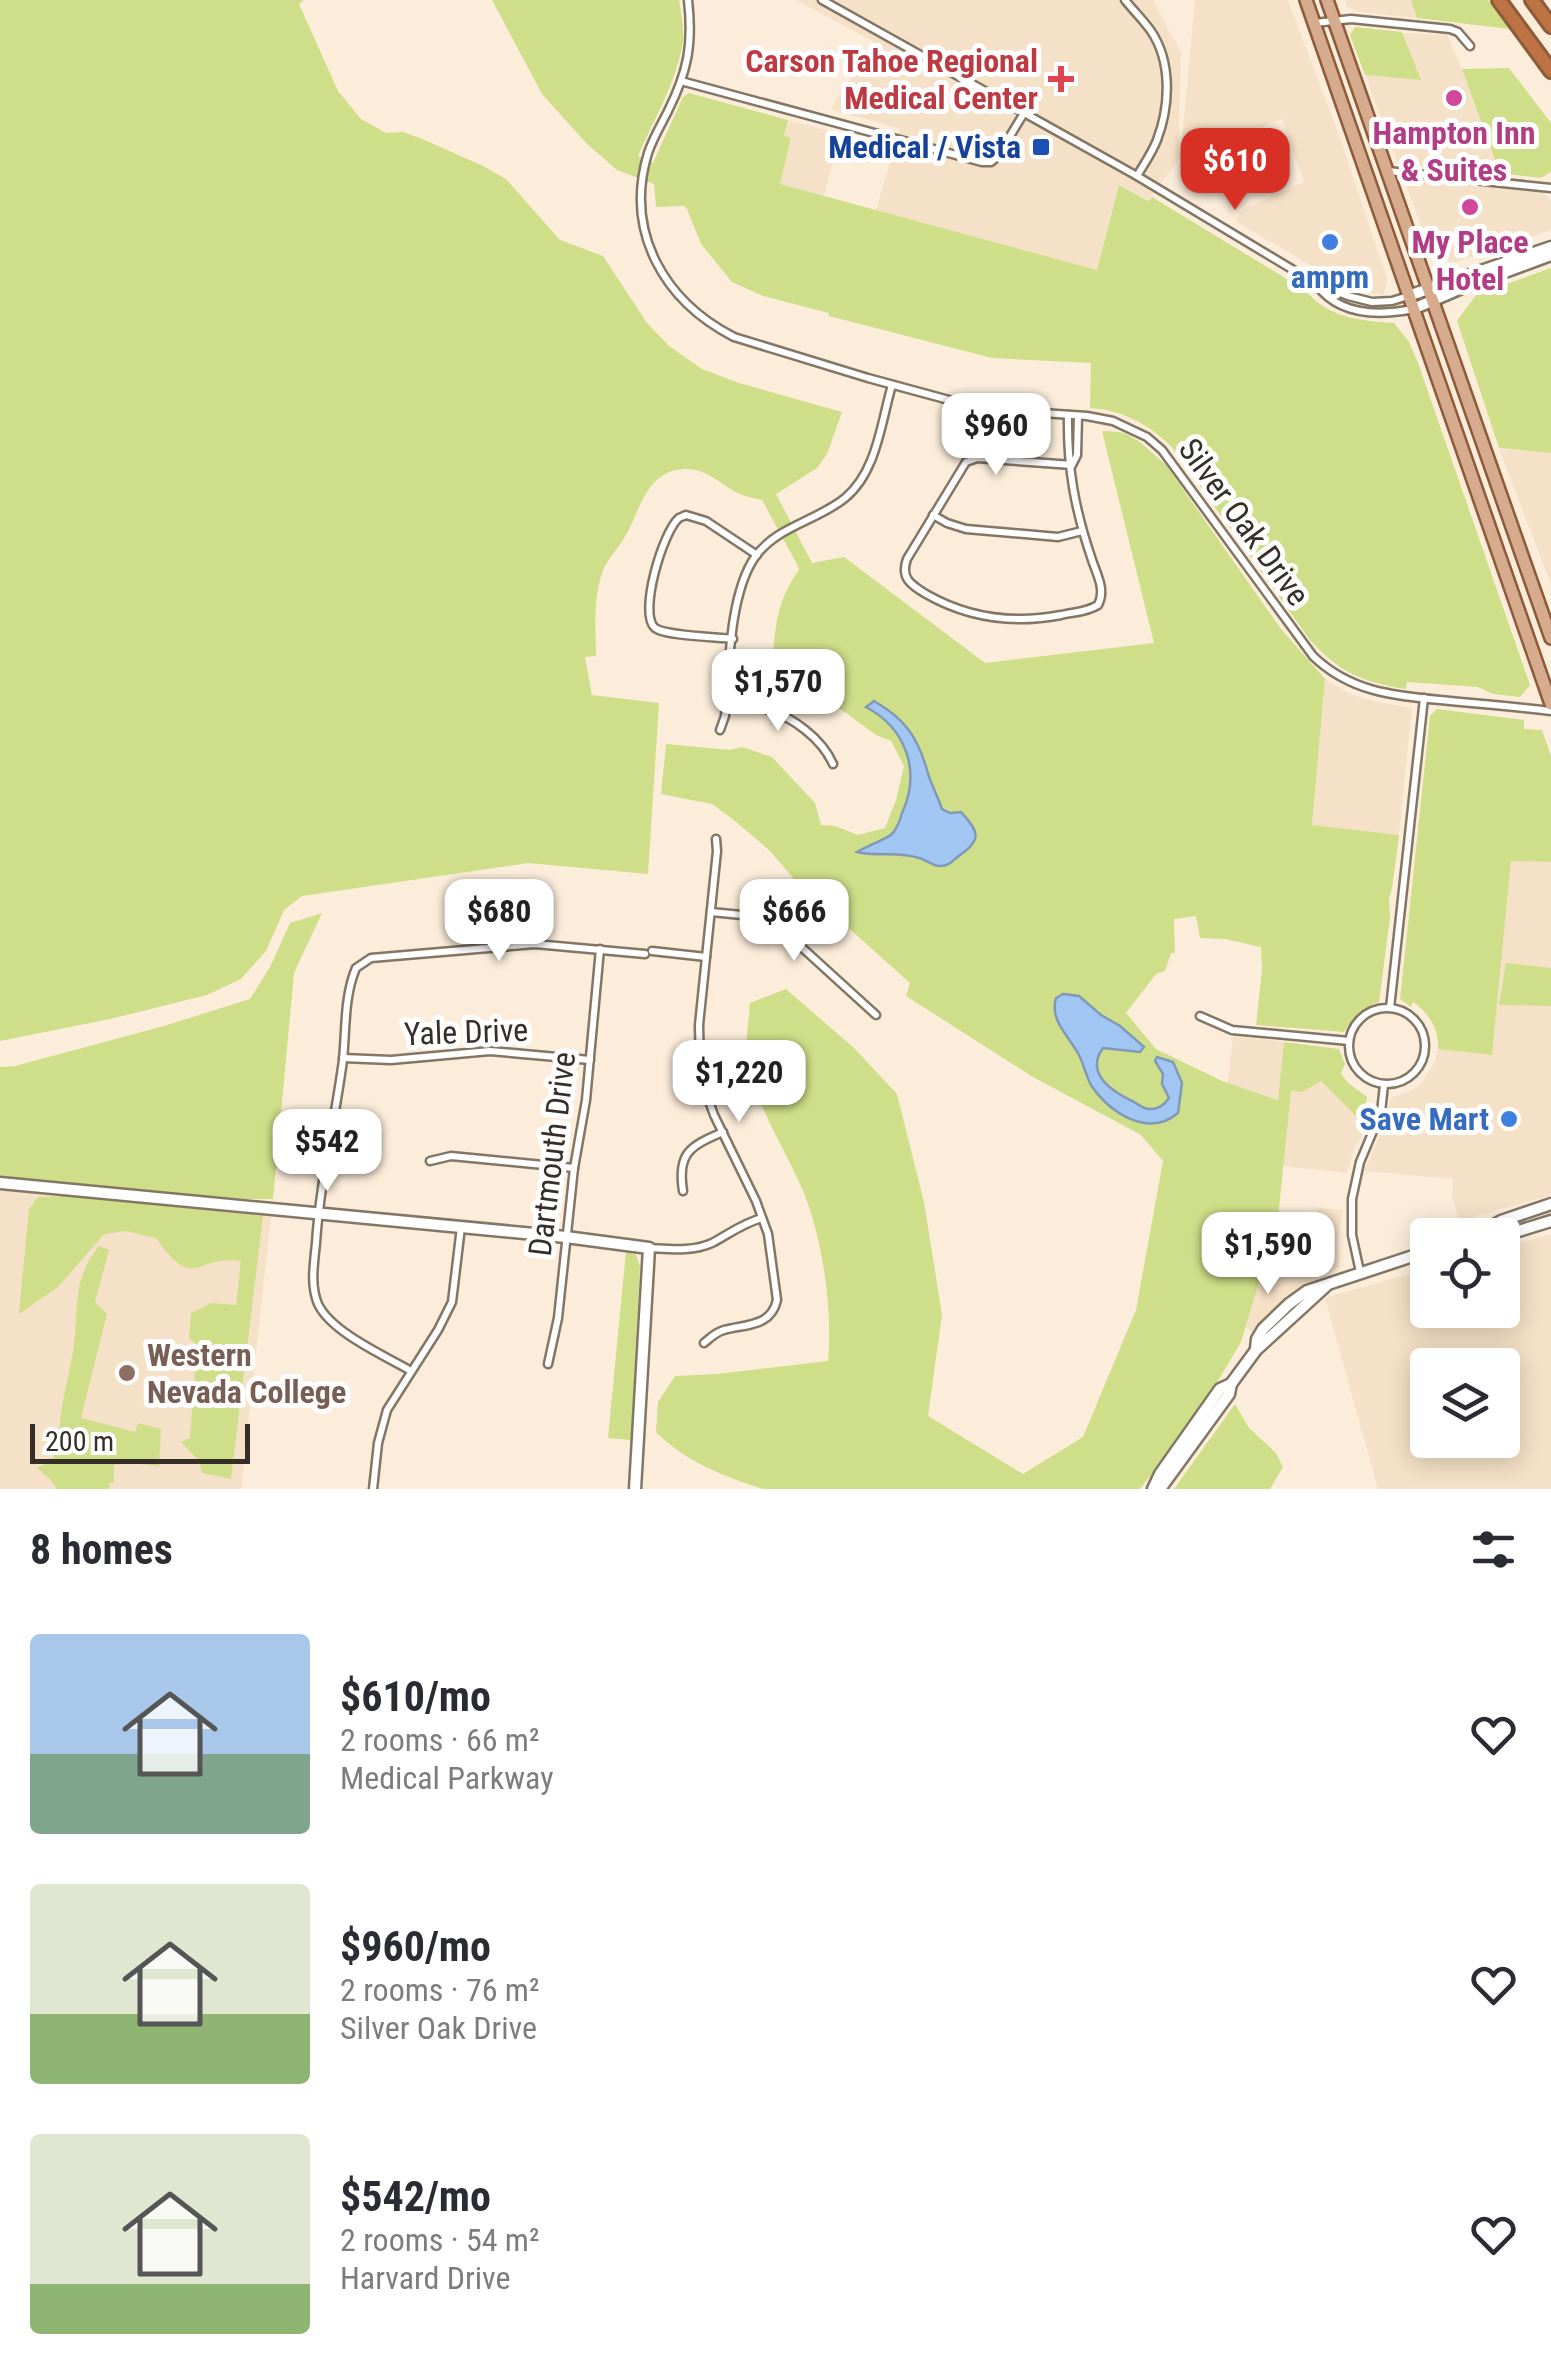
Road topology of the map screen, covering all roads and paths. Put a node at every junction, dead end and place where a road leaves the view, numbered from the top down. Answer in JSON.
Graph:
{"nodes":[{"id":1,"x":688,"y":0,"type":"edge"},
{"id":2,"x":822,"y":0,"type":"edge"},
{"id":3,"x":1125,"y":0,"type":"edge"},
{"id":4,"x":1306,"y":0,"type":"edge"},
{"id":5,"x":1327,"y":0,"type":"edge"},
{"id":6,"x":1499,"y":0,"type":"edge"},
{"id":7,"x":1532,"y":0,"type":"edge"},
{"id":8,"x":1334,"y":19,"type":"junction"},
{"id":9,"x":1314,"y":23,"type":"junction"},
{"id":10,"x":1551,"y":26,"type":"edge"},
{"id":11,"x":1470,"y":46,"type":"dead end"},
{"id":12,"x":1551,"y":71,"type":"edge"},
{"id":13,"x":681,"y":80,"type":"junction"},
{"id":14,"x":1024,"y":113,"type":"junction"},
{"id":15,"x":1387,"y":170,"type":"junction"},
{"id":16,"x":1137,"y":176,"type":"junction"},
{"id":17,"x":1551,"y":188,"type":"edge"},
{"id":18,"x":1551,"y":247,"type":"edge"},
{"id":19,"x":1551,"y":254,"type":"edge"},
{"id":20,"x":1315,"y":283,"type":"junction"},
{"id":21,"x":1430,"y":294,"type":"junction"},
{"id":22,"x":1410,"y":302,"type":"junction"},
{"id":23,"x":892,"y":385,"type":"junction"},
{"id":24,"x":1068,"y":415,"type":"junction"},
{"id":25,"x":1078,"y":416,"type":"junction"},
{"id":26,"x":1072,"y":465,"type":"junction"},
{"id":27,"x":933,"y":515,"type":"junction"},
{"id":28,"x":1082,"y":532,"type":"junction"},
{"id":29,"x":757,"y":555,"type":"junction"},
{"id":30,"x":1551,"y":638,"type":"edge"},
{"id":31,"x":733,"y":639,"type":"junction"},
{"id":32,"x":1424,"y":698,"type":"junction"},
{"id":33,"x":726,"y":704,"type":"junction"},
{"id":34,"x":1551,"y":707,"type":"edge"},
{"id":35,"x":720,"y":730,"type":"dead end"},
{"id":36,"x":833,"y":764,"type":"dead end"},
{"id":37,"x":716,"y":839,"type":"dead end"},
{"id":38,"x":710,"y":912,"type":"junction"},
{"id":39,"x":600,"y":948,"type":"junction"},
{"id":40,"x":706,"y":957,"type":"junction"},
{"id":41,"x":1390,"y":1008,"type":"junction"},
{"id":42,"x":876,"y":1015,"type":"dead end"},
{"id":43,"x":1200,"y":1016,"type":"dead end"},
{"id":44,"x":1349,"y":1041,"type":"junction"},
{"id":45,"x":343,"y":1058,"type":"junction"},
{"id":46,"x":590,"y":1060,"type":"junction"},
{"id":47,"x":1384,"y":1084,"type":"junction"},
{"id":48,"x":722,"y":1132,"type":"junction"},
{"id":49,"x":430,"y":1161,"type":"dead end"},
{"id":50,"x":574,"y":1168,"type":"junction"},
{"id":51,"x":0,"y":1183,"type":"edge"},
{"id":52,"x":684,"y":1191,"type":"dead end"},
{"id":53,"x":1551,"y":1204,"type":"edge"},
{"id":54,"x":318,"y":1213,"type":"junction"},
{"id":55,"x":762,"y":1218,"type":"junction"},
{"id":56,"x":1510,"y":1218,"type":"edge"},
{"id":57,"x":1551,"y":1221,"type":"edge"},
{"id":58,"x":461,"y":1227,"type":"junction"},
{"id":59,"x":1520,"y":1230,"type":"edge"},
{"id":60,"x":566,"y":1237,"type":"junction"},
{"id":61,"x":649,"y":1248,"type":"junction"},
{"id":62,"x":1410,"y":1257,"type":"edge"},
{"id":63,"x":1360,"y":1272,"type":"junction"},
{"id":64,"x":704,"y":1343,"type":"dead end"},
{"id":65,"x":548,"y":1364,"type":"dead end"},
{"id":66,"x":411,"y":1371,"type":"junction"},
{"id":67,"x":373,"y":1489,"type":"edge"},
{"id":68,"x":636,"y":1489,"type":"edge"},
{"id":69,"x":1156,"y":1489,"type":"edge"}],
"edges":[{"from":1,"to":13,"type":"street","name":"Silver Oak Drive"},
{"from":2,"to":14,"type":"street"},
{"from":3,"to":16,"type":"street"},
{"from":4,"to":9,"type":"main road"},
{"from":5,"to":8,"type":"main road"},
{"from":6,"to":12,"type":"highway"},
{"from":7,"to":10,"type":"highway"},
{"from":8,"to":9,"type":"street"},
{"from":8,"to":11,"type":"street"},
{"from":8,"to":15,"type":"main road"},
{"from":9,"to":22,"type":"main road"},
{"from":13,"to":14,"type":"street"},
{"from":13,"to":23,"type":"street","name":"Silver Oak Drive"},
{"from":14,"to":16,"type":"street"},
{"from":15,"to":17,"type":"street"},
{"from":15,"to":21,"type":"main road"},
{"from":16,"to":20,"type":"street"},
{"from":18,"to":21,"type":"street"},
{"from":19,"to":21,"type":"street"},
{"from":20,"to":22,"type":"street"},
{"from":20,"to":22,"type":"street"},
{"from":21,"to":22,"type":"street"},
{"from":21,"to":30,"type":"main road"},
{"from":22,"to":34,"type":"main road"},
{"from":23,"to":24,"type":"street","name":"Silver Oak Drive"},
{"from":23,"to":29,"type":"street"},
{"from":24,"to":25,"type":"street","name":"Silver Oak Drive"},
{"from":24,"to":26,"type":"street"},
{"from":25,"to":26,"type":"street"},
{"from":25,"to":32,"type":"street","name":"Silver Oak Drive"},
{"from":26,"to":27,"type":"street"},
{"from":26,"to":28,"type":"street"},
{"from":27,"to":28,"type":"street"},
{"from":27,"to":28,"type":"street"},
{"from":29,"to":31,"type":"street"},
{"from":29,"to":31,"type":"street"},
{"from":31,"to":33,"type":"street"},
{"from":32,"to":34,"type":"street","name":"Silver Oak Drive"},
{"from":32,"to":41,"type":"street"},
{"from":33,"to":35,"type":"street"},
{"from":33,"to":36,"type":"street"},
{"from":37,"to":38,"type":"street"},
{"from":38,"to":40,"type":"street"},
{"from":38,"to":42,"type":"street"},
{"from":39,"to":40,"type":"street"},
{"from":39,"to":45,"type":"street"},
{"from":39,"to":46,"type":"street","name":"Dartmouth Drive"},
{"from":40,"to":48,"type":"street"},
{"from":41,"to":44,"type":"street"},
{"from":41,"to":47,"type":"street"},
{"from":43,"to":44,"type":"street"},
{"from":44,"to":47,"type":"street"},
{"from":45,"to":46,"type":"street","name":"Yale Drive"},
{"from":45,"to":54,"type":"street"},
{"from":46,"to":50,"type":"street","name":"Dartmouth Drive"},
{"from":47,"to":63,"type":"street"},
{"from":48,"to":52,"type":"street"},
{"from":48,"to":55,"type":"street"},
{"from":49,"to":50,"type":"street"},
{"from":50,"to":60,"type":"street","name":"Dartmouth Drive"},
{"from":51,"to":54,"type":"street"},
{"from":53,"to":56,"type":"street"},
{"from":54,"to":58,"type":"street"},
{"from":54,"to":66,"type":"street"},
{"from":55,"to":61,"type":"street"},
{"from":55,"to":64,"type":"street"},
{"from":57,"to":59,"type":"street"},
{"from":58,"to":60,"type":"street"},
{"from":58,"to":66,"type":"street"},
{"from":60,"to":61,"type":"street"},
{"from":60,"to":65,"type":"street","name":"Dartmouth Drive"},
{"from":61,"to":68,"type":"street"},
{"from":62,"to":63,"type":"street"},
{"from":63,"to":69,"type":"street"},
{"from":66,"to":67,"type":"street"}]}
